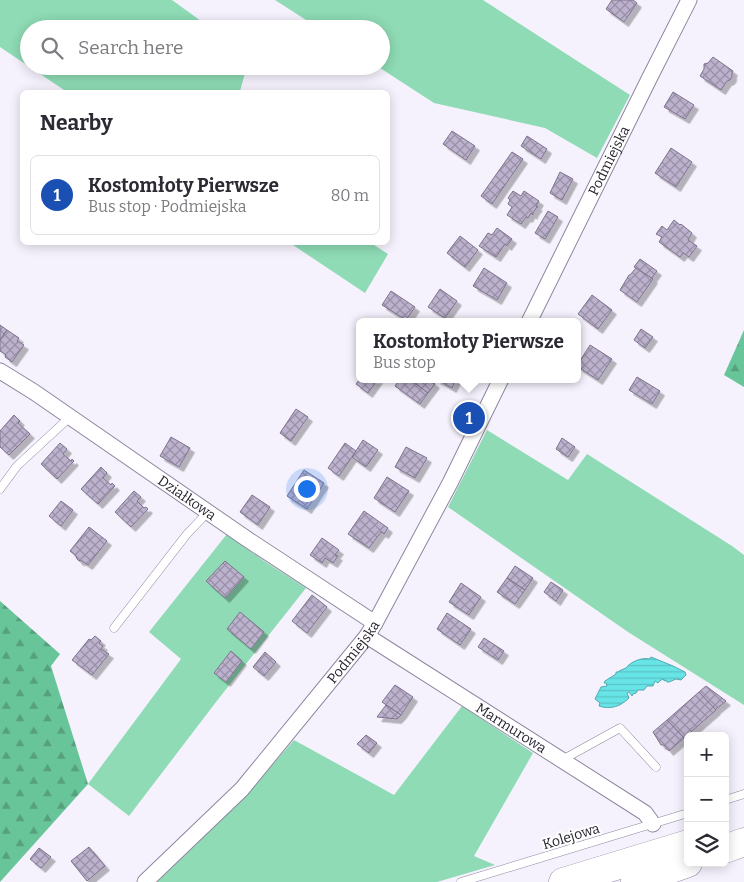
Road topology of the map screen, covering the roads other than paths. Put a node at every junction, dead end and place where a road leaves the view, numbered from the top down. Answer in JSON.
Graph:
{"nodes":[{"id":1,"x":690,"y":0,"type":"edge"},
{"id":2,"x":531,"y":318,"type":"edge"},
{"id":3,"x":0,"y":371,"type":"edge"},
{"id":4,"x":499,"y":383,"type":"edge"},
{"id":5,"x":70,"y":417,"type":"junction"},
{"id":6,"x":0,"y":489,"type":"edge"},
{"id":7,"x":208,"y":512,"type":"junction"},
{"id":8,"x":375,"y":624,"type":"junction"},
{"id":9,"x":114,"y":628,"type":"dead end"},
{"id":10,"x":367,"y":636,"type":"junction"},
{"id":11,"x":562,"y":760,"type":"junction"},
{"id":12,"x":656,"y":768,"type":"dead end"},
{"id":13,"x":744,"y":794,"type":"edge"},
{"id":14,"x":729,"y":799,"type":"edge"},
{"id":15,"x":684,"y":814,"type":"edge"},
{"id":16,"x":653,"y":824,"type":"junction"},
{"id":17,"x":744,"y":829,"type":"edge"},
{"id":18,"x":729,"y":833,"type":"edge"},
{"id":19,"x":744,"y":842,"type":"edge"},
{"id":20,"x":684,"y":845,"type":"edge"},
{"id":21,"x":729,"y":848,"type":"edge"},
{"id":22,"x":684,"y":864,"type":"edge"},
{"id":23,"x":145,"y":882,"type":"edge"},
{"id":24,"x":461,"y":882,"type":"edge"},
{"id":25,"x":563,"y":882,"type":"edge"},
{"id":26,"x":635,"y":882,"type":"edge"}],
"edges":[{"from":1,"to":2,"type":"street","name":"Podmiejska"},
{"from":3,"to":5,"type":"street","name":"Działkowa"},
{"from":4,"to":8,"type":"street","name":"Podmiejska"},
{"from":5,"to":6,"type":"lane"},
{"from":5,"to":7,"type":"street","name":"Działkowa"},
{"from":7,"to":8,"type":"street","name":"Działkowa"},
{"from":7,"to":9,"type":"lane"},
{"from":8,"to":10,"type":"street","name":"Podmiejska"},
{"from":10,"to":11,"type":"street","name":"Marmurowa"},
{"from":10,"to":23,"type":"street","name":"Podmiejska"},
{"from":11,"to":12,"type":"lane"},
{"from":11,"to":16,"type":"street","name":"Marmurowa"},
{"from":13,"to":14,"type":"lane"},
{"from":15,"to":16,"type":"lane","name":"Kolejowa"},
{"from":16,"to":24,"type":"lane","name":"Kolejowa"},
{"from":17,"to":18,"type":"highway"},
{"from":19,"to":21,"type":"highway"},
{"from":20,"to":25,"type":"highway"},
{"from":22,"to":26,"type":"highway"}]}
